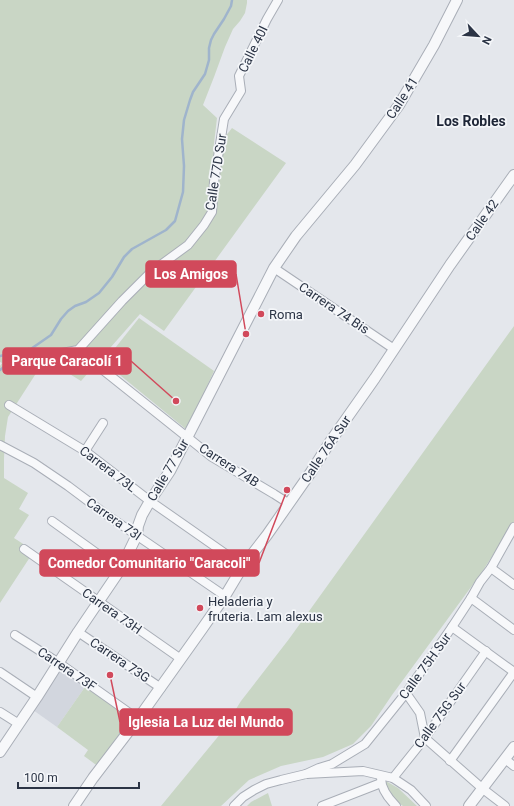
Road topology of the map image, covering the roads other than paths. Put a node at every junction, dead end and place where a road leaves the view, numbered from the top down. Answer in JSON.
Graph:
{"nodes":[{"id":1,"x":278,"y":0,"type":"edge"},
{"id":2,"x":457,"y":0,"type":"edge"},
{"id":3,"x":224,"y":119,"type":"joint"},
{"id":4,"x":514,"y":175,"type":"edge"},
{"id":5,"x":335,"y":188,"type":"joint"},
{"id":6,"x":450,"y":265,"type":"joint"},
{"id":7,"x":274,"y":268,"type":"junction"},
{"id":8,"x":394,"y":349,"type":"junction"},
{"id":9,"x":78,"y":350,"type":"junction"},
{"id":10,"x":20,"y":366,"type":"dead end"},
{"id":11,"x":9,"y":405,"type":"dead end"},
{"id":12,"x":103,"y":424,"type":"dead end"},
{"id":13,"x":188,"y":438,"type":"junction"},
{"id":14,"x":0,"y":445,"type":"edge"},
{"id":15,"x":85,"y":451,"type":"junction"},
{"id":16,"x":150,"y":501,"type":"junction"},
{"id":17,"x":288,"y":503,"type":"junction"},
{"id":18,"x":52,"y":521,"type":"dead end"},
{"id":19,"x":514,"y":527,"type":"edge"},
{"id":20,"x":137,"y":535,"type":"junction"},
{"id":21,"x":24,"y":550,"type":"dead end"},
{"id":22,"x":243,"y":566,"type":"junction"},
{"id":23,"x":491,"y":568,"type":"junction"},
{"id":24,"x":120,"y":570,"type":"junction"},
{"id":25,"x":514,"y":585,"type":"edge"},
{"id":26,"x":224,"y":596,"type":"junction"},
{"id":27,"x":471,"y":598,"type":"junction"},
{"id":28,"x":99,"y":601,"type":"junction"},
{"id":29,"x":452,"y":627,"type":"junction"},
{"id":30,"x":514,"y":630,"type":"edge"},
{"id":31,"x":78,"y":632,"type":"junction"},
{"id":32,"x":15,"y":635,"type":"dead end"},
{"id":33,"x":486,"y":651,"type":"junction"},
{"id":34,"x":181,"y":658,"type":"junction"},
{"id":35,"x":59,"y":663,"type":"junction"},
{"id":36,"x":0,"y":672,"type":"edge"},
{"id":37,"x":514,"y":672,"type":"edge"},
{"id":38,"x":160,"y":688,"type":"junction"},
{"id":39,"x":406,"y":693,"type":"junction"},
{"id":40,"x":37,"y":697,"type":"junction"},
{"id":41,"x":0,"y":712,"type":"edge"},
{"id":42,"x":138,"y":719,"type":"junction"},
{"id":43,"x":19,"y":724,"type":"junction"},
{"id":44,"x":424,"y":738,"type":"junction"},
{"id":45,"x":514,"y":747,"type":"edge"},
{"id":46,"x":0,"y":752,"type":"edge"},
{"id":47,"x":505,"y":759,"type":"junction"},
{"id":48,"x":450,"y":761,"type":"junction"},
{"id":49,"x":514,"y":766,"type":"edge"},
{"id":50,"x":306,"y":774,"type":"junction"},
{"id":51,"x":393,"y":778,"type":"junction"},
{"id":52,"x":381,"y":779,"type":"junction"},
{"id":53,"x":483,"y":789,"type":"junction"},
{"id":54,"x":74,"y":806,"type":"edge"},
{"id":55,"x":234,"y":806,"type":"edge"},
{"id":56,"x":322,"y":806,"type":"edge"},
{"id":57,"x":396,"y":806,"type":"edge"},
{"id":58,"x":426,"y":806,"type":"edge"},
{"id":59,"x":469,"y":806,"type":"edge"},
{"id":60,"x":505,"y":806,"type":"edge"}],
"edges":[{"from":1,"to":3,"type":"street","name":"Calle 40I"},
{"from":2,"to":5,"type":"street","name":"Calle 41"},
{"from":3,"to":9,"type":"street","name":"Calle 77D Sur"},
{"from":4,"to":6,"type":"street","name":"Calle 42"},
{"from":5,"to":7,"type":"street","name":"Calle 77 Sur"},
{"from":6,"to":8,"type":"street","name":"Calle 76A Sur"},
{"from":7,"to":8,"type":"street","name":"Carrera 74 Bis"},
{"from":7,"to":13,"type":"street","name":"Calle 77 Sur"},
{"from":8,"to":17,"type":"street","name":"Calle 76A Sur"},
{"from":9,"to":10,"type":"street"},
{"from":9,"to":13,"type":"street","name":"Carrera 74B"},
{"from":11,"to":15,"type":"street","name":"Carrera 73L"},
{"from":12,"to":15,"type":"street"},
{"from":13,"to":16,"type":"street","name":"Calle 77 Sur"},
{"from":13,"to":17,"type":"street","name":"Carrera 74B"},
{"from":14,"to":20,"type":"street","name":"Carrera 73I"},
{"from":15,"to":16,"type":"street","name":"Carrera 73L"},
{"from":16,"to":20,"type":"street","name":"Calle 77 Sur"},
{"from":16,"to":22,"type":"street","name":"Carrera 73L"},
{"from":17,"to":22,"type":"street","name":"Calle 76A Sur"},
{"from":18,"to":24,"type":"street"},
{"from":19,"to":23,"type":"street","name":"Calle 75H Sur"},
{"from":20,"to":24,"type":"street","name":"Calle 77 Sur"},
{"from":20,"to":26,"type":"street","name":"Carrera 73I"},
{"from":21,"to":28,"type":"street","name":"Carrera 73H"},
{"from":22,"to":26,"type":"street","name":"Calle 76A Sur"},
{"from":23,"to":25,"type":"street"},
{"from":23,"to":27,"type":"street","name":"Calle 75H Sur"},
{"from":24,"to":28,"type":"street","name":"Calle 77 Sur"},
{"from":26,"to":34,"type":"street","name":"Calle 76A Sur"},
{"from":27,"to":29,"type":"street","name":"Calle 75H Sur"},
{"from":27,"to":30,"type":"street"},
{"from":28,"to":31,"type":"street","name":"Calle 77 Sur"},
{"from":28,"to":34,"type":"street","name":"Carrera 73H"},
{"from":29,"to":33,"type":"street"},
{"from":29,"to":39,"type":"street","name":"Calle 75H Sur"},
{"from":31,"to":35,"type":"street","name":"Calle 77 Sur"},
{"from":31,"to":38,"type":"street","name":"Carrera 73G"},
{"from":32,"to":35,"type":"street","name":"Carrera 73F"},
{"from":33,"to":37,"type":"street"},
{"from":33,"to":44,"type":"street","name":"Calle 75G Sur"},
{"from":34,"to":38,"type":"street","name":"Calle 76A Sur"},
{"from":35,"to":40,"type":"street","name":"Calle 77 Sur"},
{"from":35,"to":42,"type":"street","name":"Carrera 73F"},
{"from":36,"to":40,"type":"street"},
{"from":37,"to":48,"type":"street"},
{"from":38,"to":42,"type":"street","name":"Calle 76A Sur"},
{"from":39,"to":44,"type":"street"},
{"from":39,"to":50,"type":"street","name":"Calle 75H Sur"},
{"from":40,"to":43,"type":"street","name":"Calle 77 Sur"},
{"from":41,"to":43,"type":"street"},
{"from":42,"to":54,"type":"street","name":"Calle 76A Sur"},
{"from":43,"to":46,"type":"street","name":"Calle 77 Sur"},
{"from":44,"to":48,"type":"street"},
{"from":44,"to":51,"type":"street","name":"Calle 75G Sur"},
{"from":45,"to":47,"type":"street"},
{"from":47,"to":49,"type":"street"},
{"from":47,"to":53,"type":"street"},
{"from":48,"to":53,"type":"street"},
{"from":50,"to":52,"type":"street"},
{"from":50,"to":55,"type":"street"},
{"from":51,"to":52,"type":"street"},
{"from":51,"to":58,"type":"street"},
{"from":52,"to":56,"type":"street"},
{"from":52,"to":57,"type":"street"},
{"from":53,"to":59,"type":"street"},
{"from":53,"to":60,"type":"street"}]}
